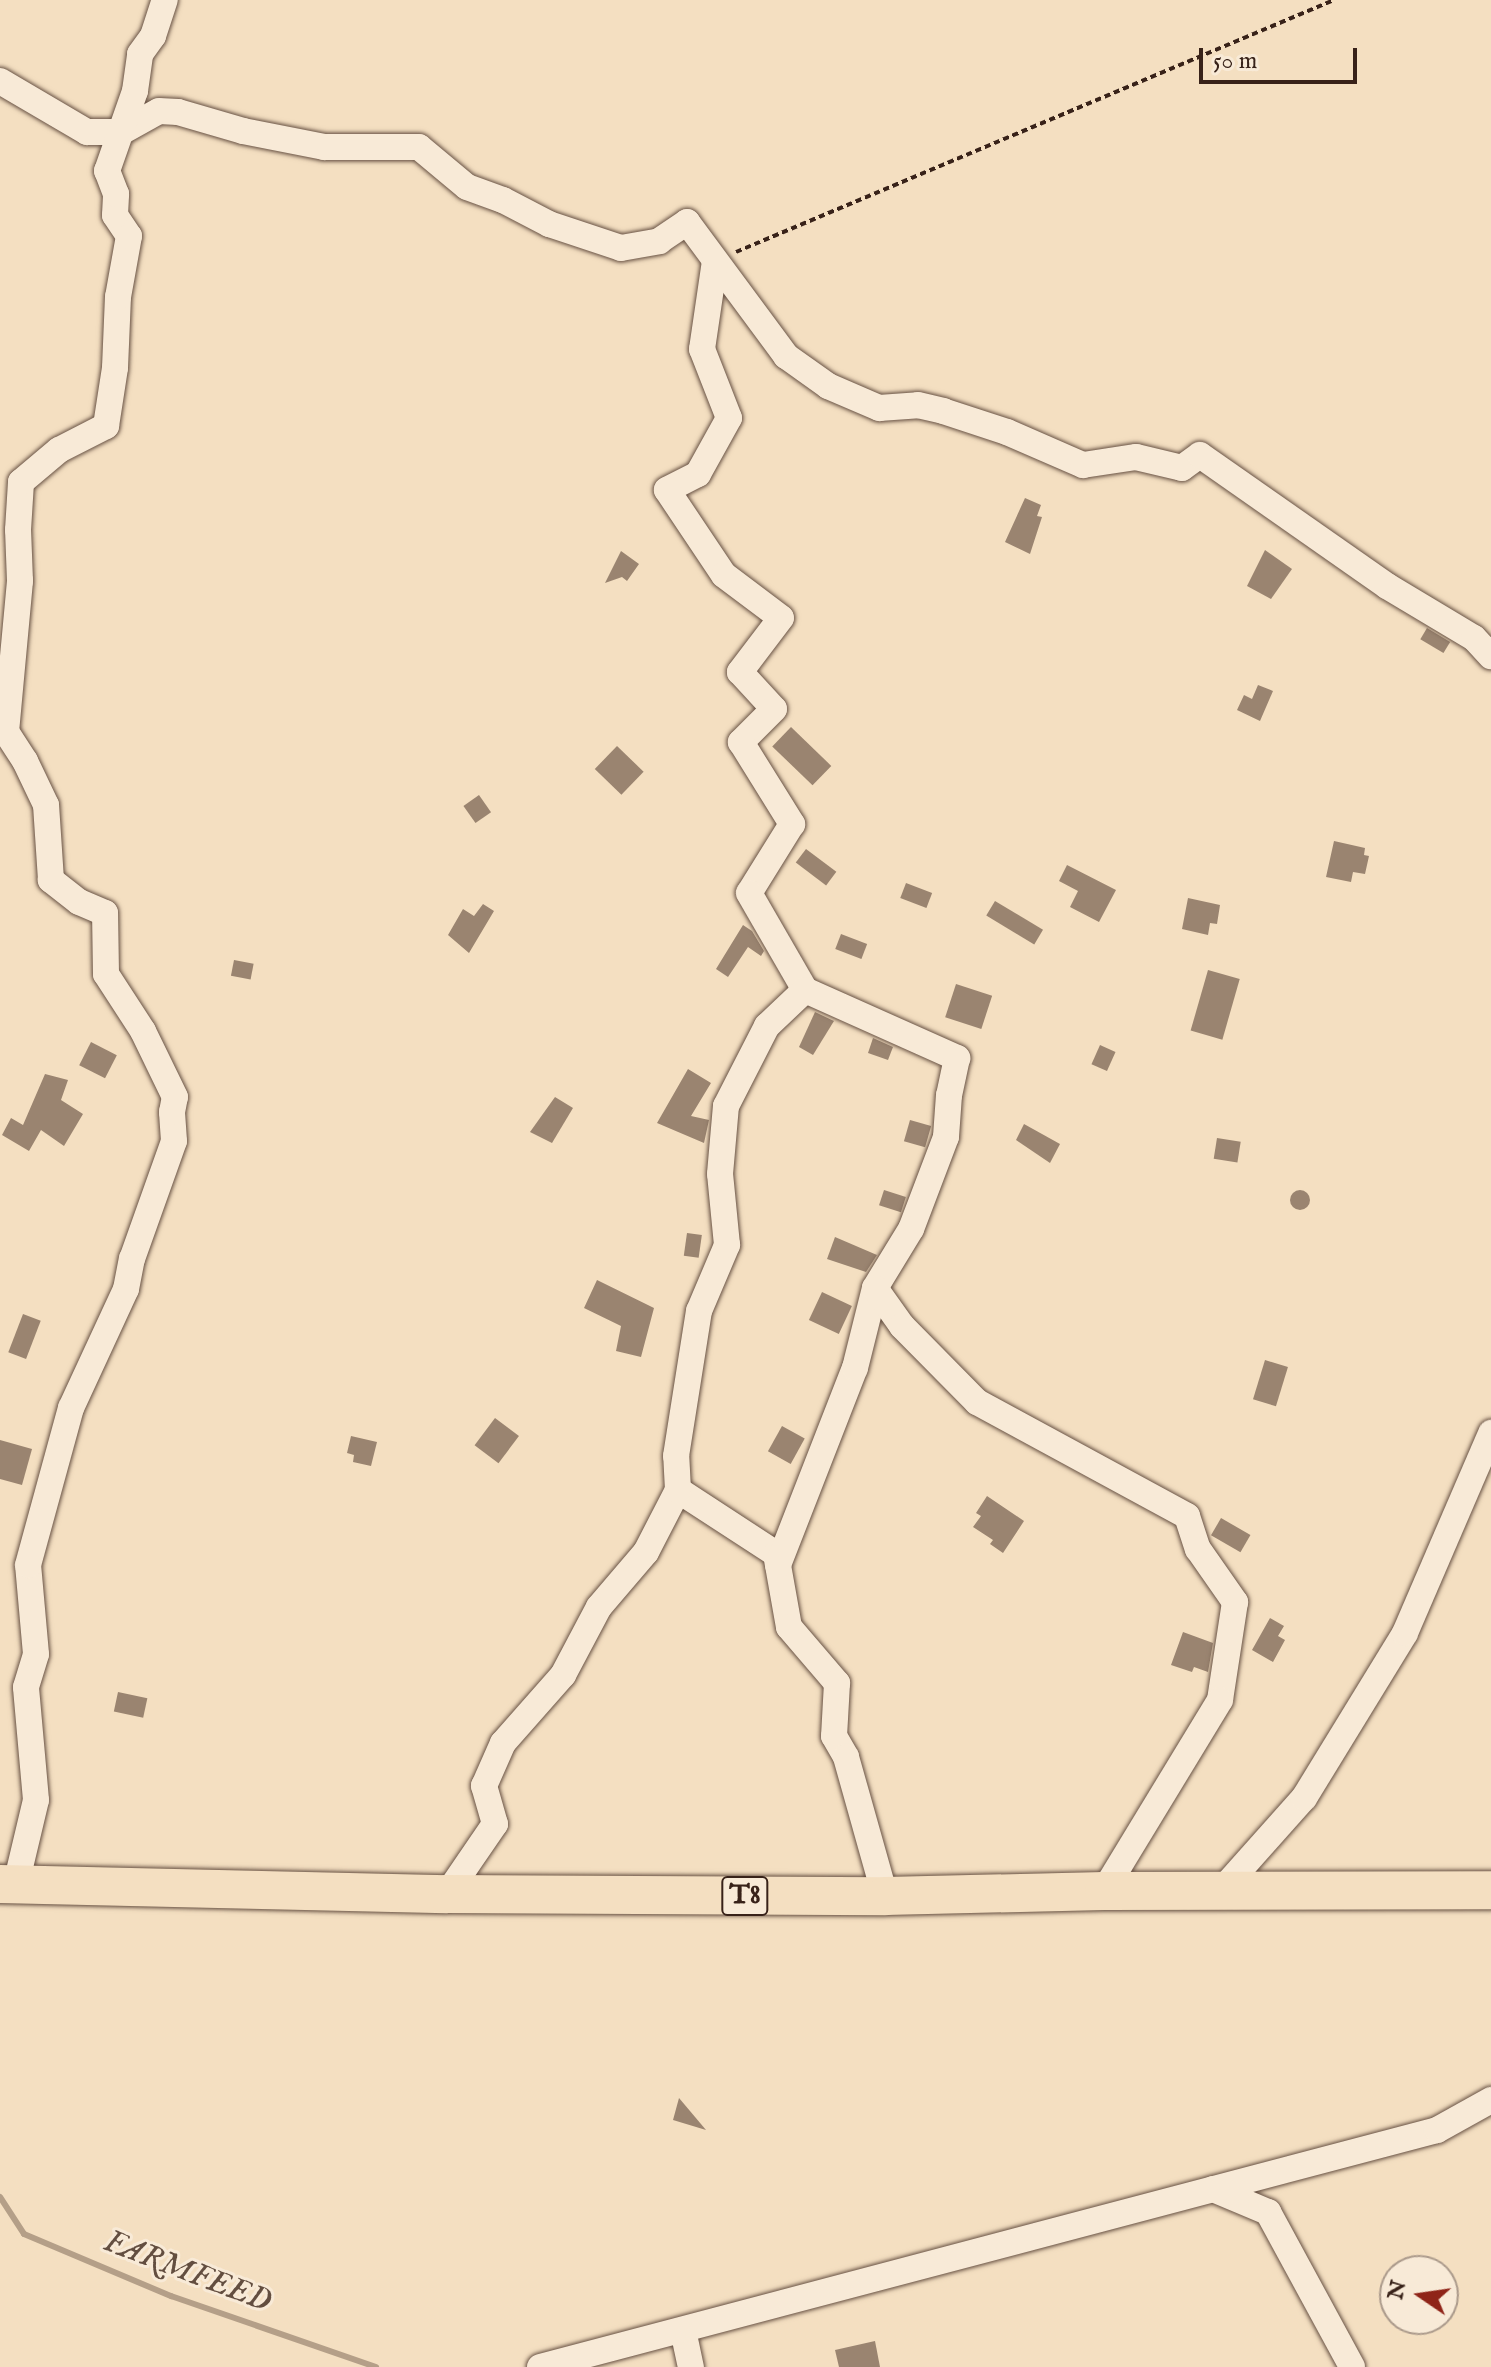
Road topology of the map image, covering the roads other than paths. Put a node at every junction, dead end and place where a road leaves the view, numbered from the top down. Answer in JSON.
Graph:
{"nodes":[{"id":1,"x":165,"y":0,"type":"edge"},
{"id":2,"x":0,"y":81,"type":"edge"},
{"id":3,"x":121,"y":132,"type":"junction"},
{"id":4,"x":715,"y":261,"type":"junction"},
{"id":5,"x":1491,"y":656,"type":"edge"},
{"id":6,"x":805,"y":990,"type":"junction"},
{"id":7,"x":875,"y":1288,"type":"junction"},
{"id":8,"x":1491,"y":1433,"type":"edge"},
{"id":9,"x":678,"y":1490,"type":"junction"},
{"id":10,"x":778,"y":1565,"type":"junction"},
{"id":11,"x":8,"y":1884,"type":"edge"},
{"id":12,"x":1491,"y":1890,"type":"edge"},
{"id":13,"x":1104,"y":1891,"type":"junction"},
{"id":14,"x":1221,"y":1891,"type":"junction"},
{"id":15,"x":447,"y":1894,"type":"junction"},
{"id":16,"x":885,"y":1896,"type":"junction"},
{"id":17,"x":1491,"y":2100,"type":"edge"},
{"id":18,"x":1213,"y":2189,"type":"junction"},
{"id":19,"x":683,"y":2330,"type":"junction"},
{"id":20,"x":540,"y":2367,"type":"edge"},
{"id":21,"x":691,"y":2367,"type":"edge"},
{"id":22,"x":1352,"y":2367,"type":"edge"}],
"edges":[{"from":1,"to":3,"type":"street"},
{"from":2,"to":3,"type":"street"},
{"from":3,"to":4,"type":"street"},
{"from":3,"to":11,"type":"street"},
{"from":4,"to":5,"type":"street"},
{"from":4,"to":6,"type":"street"},
{"from":6,"to":7,"type":"street"},
{"from":6,"to":9,"type":"street"},
{"from":7,"to":10,"type":"street"},
{"from":7,"to":13,"type":"street"},
{"from":8,"to":14,"type":"street"},
{"from":9,"to":10,"type":"street"},
{"from":9,"to":15,"type":"street"},
{"from":10,"to":16,"type":"street"},
{"from":11,"to":15,"type":"highway","number":"T8"},
{"from":12,"to":14,"type":"highway","number":"T8"},
{"from":13,"to":14,"type":"highway","number":"T8"},
{"from":13,"to":16,"type":"highway","number":"T8"},
{"from":15,"to":16,"type":"highway","number":"T8"},
{"from":17,"to":18,"type":"street"},
{"from":18,"to":19,"type":"street"},
{"from":18,"to":22,"type":"street"},
{"from":19,"to":20,"type":"street"},
{"from":19,"to":21,"type":"street"}]}
